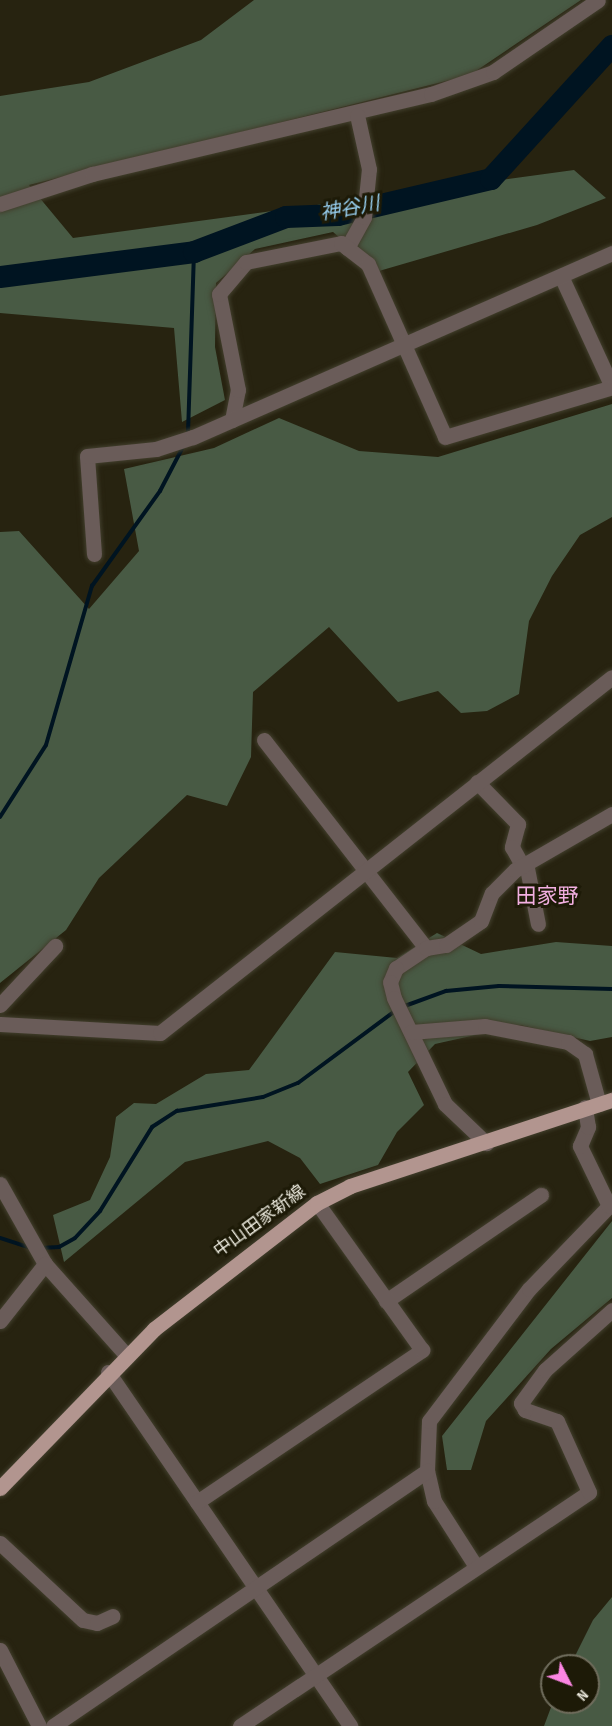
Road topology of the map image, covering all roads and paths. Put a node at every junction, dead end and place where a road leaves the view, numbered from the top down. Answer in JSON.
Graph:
{"nodes":[{"id":1,"x":598,"y":0,"type":"edge"},
{"id":2,"x":357,"y":114,"type":"junction"},
{"id":3,"x":0,"y":204,"type":"edge"},
{"id":4,"x":347,"y":248,"type":"junction"},
{"id":5,"x":612,"y":253,"type":"edge"},
{"id":6,"x":561,"y":276,"type":"junction"},
{"id":7,"x":405,"y":344,"type":"junction"},
{"id":8,"x":611,"y":387,"type":"edge"},
{"id":9,"x":232,"y":420,"type":"junction"},
{"id":10,"x":94,"y":555,"type":"dead end"},
{"id":11,"x":612,"y":677,"type":"edge"},
{"id":12,"x":264,"y":740,"type":"dead end"},
{"id":13,"x":477,"y":782,"type":"junction"},
{"id":14,"x":612,"y":814,"type":"edge"},
{"id":15,"x":524,"y":864,"type":"junction"},
{"id":16,"x":368,"y":871,"type":"junction"},
{"id":17,"x":538,"y":924,"type":"dead end"},
{"id":18,"x":56,"y":946,"type":"dead end"},
{"id":19,"x":426,"y":948,"type":"junction"},
{"id":20,"x":0,"y":1005,"type":"edge"},
{"id":21,"x":0,"y":1024,"type":"edge"},
{"id":22,"x":411,"y":1032,"type":"junction"},
{"id":23,"x":599,"y":1104,"type":"edge"},
{"id":24,"x":486,"y":1143,"type":"junction"},
{"id":25,"x":0,"y":1184,"type":"edge"},
{"id":26,"x":541,"y":1195,"type":"dead end"},
{"id":27,"x":317,"y":1203,"type":"junction"},
{"id":28,"x":45,"y":1264,"type":"junction"},
{"id":29,"x":386,"y":1301,"type":"junction"},
{"id":30,"x":612,"y":1310,"type":"edge"},
{"id":31,"x":0,"y":1321,"type":"edge"},
{"id":32,"x":126,"y":1355,"type":"junction"},
{"id":33,"x":108,"y":1372,"type":"junction"},
{"id":34,"x":427,"y":1471,"type":"junction"},
{"id":35,"x":0,"y":1488,"type":"edge"},
{"id":36,"x":197,"y":1502,"type":"junction"},
{"id":37,"x":0,"y":1543,"type":"edge"},
{"id":38,"x":475,"y":1565,"type":"junction"},
{"id":39,"x":257,"y":1589,"type":"junction"},
{"id":40,"x":113,"y":1616,"type":"dead end"},
{"id":41,"x":0,"y":1650,"type":"edge"},
{"id":42,"x":314,"y":1674,"type":"junction"},
{"id":43,"x":39,"y":1726,"type":"edge"},
{"id":44,"x":53,"y":1726,"type":"edge"},
{"id":45,"x":240,"y":1726,"type":"edge"},
{"id":46,"x":350,"y":1726,"type":"edge"}],
"edges":[{"from":1,"to":2,"type":"street"},
{"from":2,"to":3,"type":"street"},
{"from":2,"to":4,"type":"street"},
{"from":4,"to":7,"type":"street"},
{"from":4,"to":9,"type":"street"},
{"from":5,"to":6,"type":"street"},
{"from":6,"to":7,"type":"street"},
{"from":6,"to":8,"type":"street"},
{"from":7,"to":8,"type":"street"},
{"from":7,"to":9,"type":"street"},
{"from":9,"to":10,"type":"street"},
{"from":11,"to":13,"type":"street"},
{"from":12,"to":16,"type":"street"},
{"from":13,"to":15,"type":"street"},
{"from":13,"to":16,"type":"street"},
{"from":14,"to":15,"type":"street"},
{"from":15,"to":17,"type":"street"},
{"from":15,"to":19,"type":"street"},
{"from":16,"to":19,"type":"street"},
{"from":16,"to":21,"type":"street"},
{"from":18,"to":20,"type":"street"},
{"from":19,"to":22,"type":"street"},
{"from":22,"to":23,"type":"street"},
{"from":22,"to":24,"type":"street"},
{"from":23,"to":24,"type":"main road","name":"中山田家新線"},
{"from":23,"to":34,"type":"street"},
{"from":24,"to":27,"type":"main road","name":"中山田家新線"},
{"from":25,"to":28,"type":"street"},
{"from":26,"to":29,"type":"street"},
{"from":27,"to":29,"type":"street"},
{"from":27,"to":32,"type":"main road","name":"中山田家新線"},
{"from":28,"to":31,"type":"street"},
{"from":28,"to":32,"type":"street"},
{"from":29,"to":36,"type":"street"},
{"from":30,"to":38,"type":"street"},
{"from":32,"to":33,"type":"main road","name":"中山田家新線"},
{"from":33,"to":35,"type":"main road","name":"中山田家新線"},
{"from":33,"to":36,"type":"street"},
{"from":34,"to":38,"type":"street"},
{"from":34,"to":39,"type":"street"},
{"from":36,"to":39,"type":"street"},
{"from":37,"to":40,"type":"street"},
{"from":38,"to":42,"type":"street"},
{"from":39,"to":42,"type":"street"},
{"from":39,"to":44,"type":"street"},
{"from":41,"to":43,"type":"street"},
{"from":42,"to":45,"type":"street"},
{"from":42,"to":46,"type":"street"}]}
